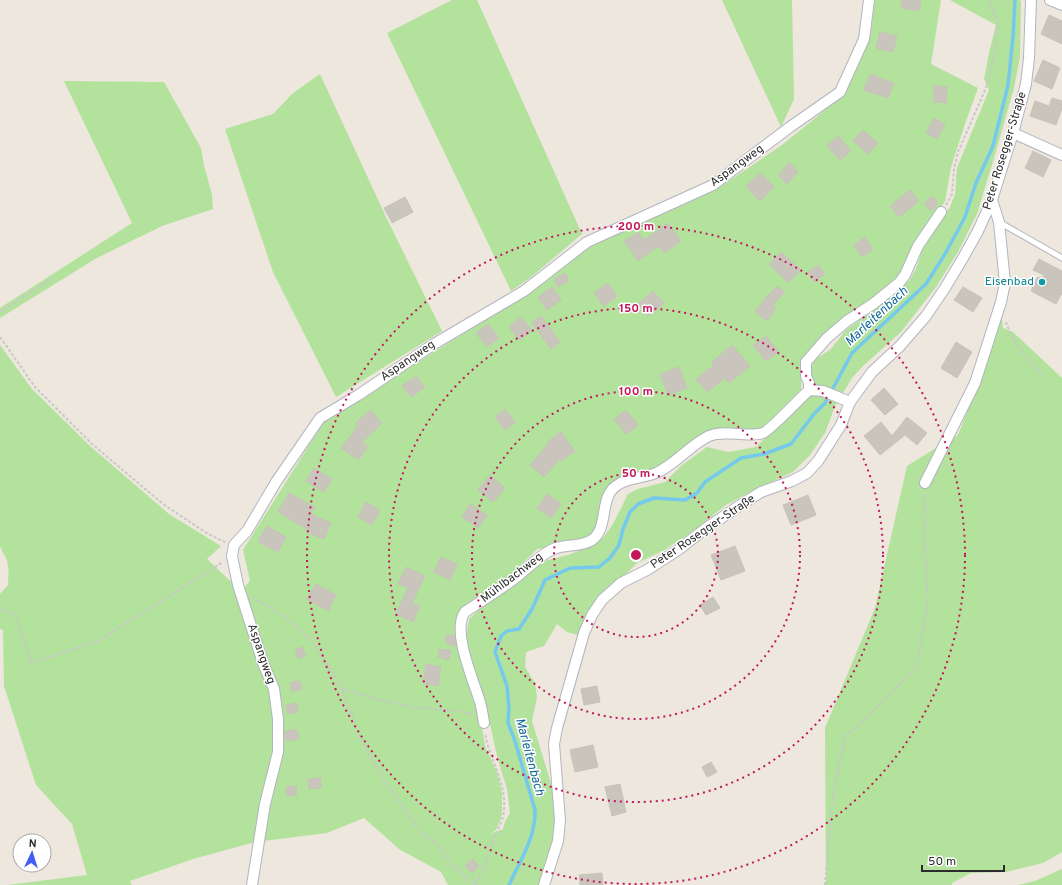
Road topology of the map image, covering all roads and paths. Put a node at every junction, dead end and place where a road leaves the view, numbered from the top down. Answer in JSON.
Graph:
{"nodes":[{"id":1,"x":869,"y":0,"type":"edge"},
{"id":2,"x":989,"y":0,"type":"edge"},
{"id":3,"x":1030,"y":0,"type":"edge"},
{"id":4,"x":1050,"y":0,"type":"edge"},
{"id":5,"x":1062,"y":5,"type":"edge"},
{"id":6,"x":1013,"y":132,"type":"junction"},
{"id":7,"x":1062,"y":155,"type":"edge"},
{"id":8,"x":992,"y":200,"type":"junction"},
{"id":9,"x":941,"y":212,"type":"joint"},
{"id":10,"x":999,"y":222,"type":"junction"},
{"id":11,"x":1062,"y":258,"type":"edge"},
{"id":12,"x":53,"y":278,"type":"dead end"},
{"id":13,"x":1000,"y":304,"type":"junction"},
{"id":14,"x":0,"y":312,"type":"edge"},
{"id":15,"x":0,"y":337,"type":"edge"},
{"id":16,"x":1044,"y":377,"type":"dead end"},
{"id":17,"x":809,"y":390,"type":"junction"},
{"id":18,"x":850,"y":402,"type":"junction"},
{"id":19,"x":925,"y":483,"type":"joint"},
{"id":20,"x":234,"y":545,"type":"junction"},
{"id":21,"x":232,"y":556,"type":"junction"},
{"id":22,"x":241,"y":592,"type":"junction"},
{"id":23,"x":260,"y":602,"type":"junction"},
{"id":24,"x":258,"y":605,"type":"dead end"},
{"id":25,"x":0,"y":610,"type":"edge"},
{"id":26,"x":342,"y":689,"type":"junction"},
{"id":27,"x":482,"y":711,"type":"junction"},
{"id":28,"x":484,"y":724,"type":"joint"},
{"id":29,"x":252,"y":885,"type":"edge"},
{"id":30,"x":476,"y":885,"type":"edge"},
{"id":31,"x":544,"y":885,"type":"edge"},
{"id":32,"x":825,"y":885,"type":"edge"}],
"edges":[{"from":1,"to":20,"type":"street","name":"Aspangweg"},
{"from":2,"to":9,"type":"path"},
{"from":3,"to":6,"type":"street","name":"Peter Rosegger-Straße"},
{"from":4,"to":5,"type":"street"},
{"from":6,"to":7,"type":"street"},
{"from":6,"to":8,"type":"street","name":"Peter Rosegger-Straße"},
{"from":8,"to":10,"type":"street"},
{"from":8,"to":18,"type":"street","name":"Peter Rosegger-Straße"},
{"from":9,"to":17,"type":"street"},
{"from":10,"to":11,"type":"lane"},
{"from":10,"to":13,"type":"street"},
{"from":12,"to":14,"type":"path"},
{"from":13,"to":16,"type":"path"},
{"from":13,"to":19,"type":"street"},
{"from":15,"to":20,"type":"path"},
{"from":17,"to":18,"type":"street"},
{"from":17,"to":27,"type":"street","name":"Mühlbachweg"},
{"from":18,"to":31,"type":"street","name":"Peter Rosegger-Straße"},
{"from":19,"to":32,"type":"path"},
{"from":20,"to":21,"type":"street","name":"Aspangweg"},
{"from":21,"to":22,"type":"street","name":"Aspangweg"},
{"from":21,"to":25,"type":"path"},
{"from":22,"to":23,"type":"path"},
{"from":22,"to":29,"type":"street","name":"Aspangweg"},
{"from":23,"to":24,"type":"path"},
{"from":23,"to":26,"type":"path"},
{"from":26,"to":27,"type":"path"},
{"from":26,"to":30,"type":"path"},
{"from":27,"to":28,"type":"street","name":"Mühlbachweg"},
{"from":28,"to":30,"type":"path"}]}
